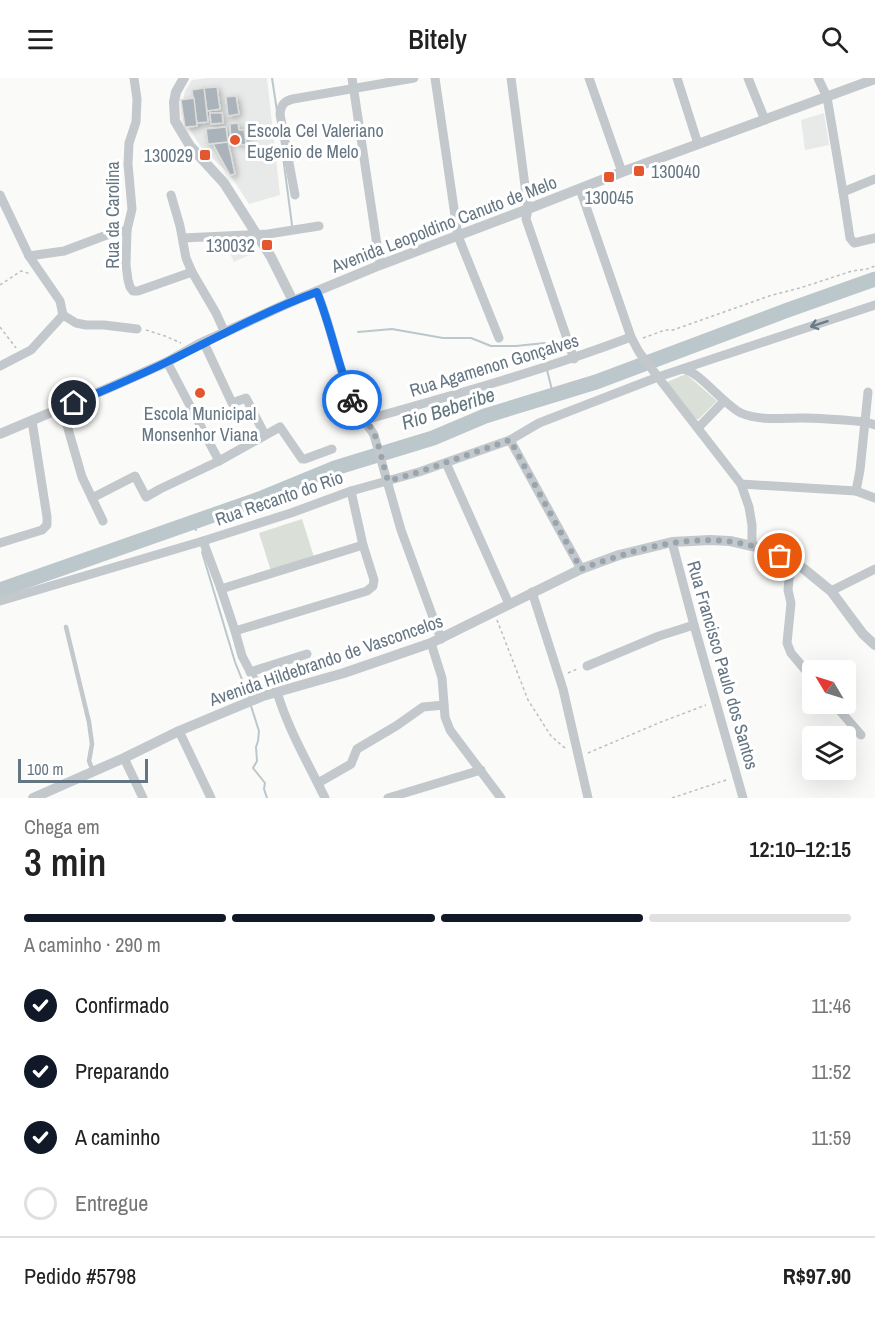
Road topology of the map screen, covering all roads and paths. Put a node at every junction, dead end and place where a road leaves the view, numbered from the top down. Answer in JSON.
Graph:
{"nodes":[{"id":1,"x":134,"y":78,"type":"edge"},
{"id":2,"x":184,"y":78,"type":"edge"},
{"id":3,"x":414,"y":78,"type":"edge"},
{"id":4,"x":435,"y":78,"type":"edge"},
{"id":5,"x":511,"y":78,"type":"edge"},
{"id":6,"x":589,"y":78,"type":"edge"},
{"id":7,"x":677,"y":78,"type":"edge"},
{"id":8,"x":748,"y":78,"type":"edge"},
{"id":9,"x":818,"y":78,"type":"edge"},
{"id":10,"x":875,"y":79,"type":"edge"},
{"id":11,"x":353,"y":83,"type":"edge"},
{"id":12,"x":827,"y":97,"type":"junction"},
{"id":13,"x":765,"y":120,"type":"junction"},
{"id":14,"x":698,"y":144,"type":"junction"},
{"id":15,"x":622,"y":172,"type":"junction"},
{"id":16,"x":875,"y":179,"type":"edge"},
{"id":17,"x":580,"y":189,"type":"junction"},
{"id":18,"x":843,"y":192,"type":"junction"},
{"id":19,"x":0,"y":195,"type":"edge"},
{"id":20,"x":171,"y":195,"type":"dead end"},
{"id":21,"x":295,"y":195,"type":"dead end"},
{"id":22,"x":528,"y":209,"type":"junction"},
{"id":23,"x":320,"y":226,"type":"dead end"},
{"id":24,"x":127,"y":230,"type":"junction"},
{"id":25,"x":257,"y":235,"type":"junction"},
{"id":26,"x":458,"y":236,"type":"junction"},
{"id":27,"x":183,"y":238,"type":"junction"},
{"id":28,"x":875,"y":238,"type":"edge"},
{"id":29,"x":29,"y":256,"type":"junction"},
{"id":30,"x":380,"y":265,"type":"junction"},
{"id":31,"x":875,"y":266,"type":"edge"},
{"id":32,"x":192,"y":272,"type":"junction"},
{"id":33,"x":44,"y":279,"type":"junction"},
{"id":34,"x":0,"y":285,"type":"edge"},
{"id":35,"x":317,"y":292,"type":"junction"},
{"id":36,"x":293,"y":301,"type":"junction"},
{"id":37,"x":875,"y":305,"type":"edge"},
{"id":38,"x":63,"y":315,"type":"junction"},
{"id":39,"x":0,"y":327,"type":"edge"},
{"id":40,"x":137,"y":329,"type":"joint"},
{"id":41,"x":225,"y":333,"type":"junction"},
{"id":42,"x":499,"y":338,"type":"dead end"},
{"id":43,"x":633,"y":340,"type":"junction"},
{"id":44,"x":202,"y":344,"type":"junction"},
{"id":45,"x":22,"y":356,"type":"junction"},
{"id":46,"x":574,"y":359,"type":"junction"},
{"id":47,"x":167,"y":362,"type":"junction"},
{"id":48,"x":0,"y":366,"type":"edge"},
{"id":49,"x":683,"y":369,"type":"junction"},
{"id":50,"x":658,"y":377,"type":"junction"},
{"id":51,"x":868,"y":392,"type":"dead end"},
{"id":52,"x":724,"y":401,"type":"junction"},
{"id":53,"x":62,"y":408,"type":"junction"},
{"id":54,"x":365,"y":420,"type":"junction"},
{"id":55,"x":32,"y":421,"type":"junction"},
{"id":56,"x":870,"y":423,"type":"edge"},
{"id":57,"x":698,"y":428,"type":"junction"},
{"id":58,"x":0,"y":434,"type":"edge"},
{"id":59,"x":265,"y":435,"type":"junction"},
{"id":60,"x":510,"y":440,"type":"junction"},
{"id":61,"x":332,"y":449,"type":"dead end"},
{"id":62,"x":219,"y":462,"type":"junction"},
{"id":63,"x":446,"y":463,"type":"junction"},
{"id":64,"x":388,"y":481,"type":"junction"},
{"id":65,"x":741,"y":484,"type":"junction"},
{"id":66,"x":351,"y":491,"type":"junction"},
{"id":67,"x":856,"y":491,"type":"junction"},
{"id":68,"x":92,"y":498,"type":"junction"},
{"id":69,"x":875,"y":498,"type":"edge"},
{"id":70,"x":103,"y":520,"type":"dead end"},
{"id":71,"x":203,"y":541,"type":"junction"},
{"id":72,"x":672,"y":542,"type":"junction"},
{"id":73,"x":0,"y":543,"type":"edge"},
{"id":74,"x":363,"y":545,"type":"junction"},
{"id":75,"x":752,"y":546,"type":"junction"},
{"id":76,"x":794,"y":562,"type":"junction"},
{"id":77,"x":581,"y":569,"type":"junction"},
{"id":78,"x":875,"y":569,"type":"edge"},
{"id":79,"x":221,"y":589,"type":"junction"},
{"id":80,"x":831,"y":591,"type":"junction"},
{"id":81,"x":532,"y":592,"type":"junction"},
{"id":82,"x":0,"y":601,"type":"edge"},
{"id":83,"x":509,"y":604,"type":"junction"},
{"id":84,"x":494,"y":612,"type":"junction"},
{"id":85,"x":694,"y":625,"type":"junction"},
{"id":86,"x":66,"y":627,"type":"dead end"},
{"id":87,"x":235,"y":631,"type":"junction"},
{"id":88,"x":436,"y":641,"type":"junction"},
{"id":89,"x":875,"y":645,"type":"edge"},
{"id":90,"x":307,"y":654,"type":"dead end"},
{"id":91,"x":587,"y":666,"type":"joint"},
{"id":92,"x":802,"y":666,"type":"edge"},
{"id":93,"x":250,"y":672,"type":"junction"},
{"id":94,"x":559,"y":677,"type":"junction"},
{"id":95,"x":277,"y":692,"type":"junction"},
{"id":96,"x":259,"y":698,"type":"junction"},
{"id":97,"x":715,"y":702,"type":"junction"},
{"id":98,"x":444,"y":705,"type":"junction"},
{"id":99,"x":843,"y":714,"type":"edge"},
{"id":100,"x":179,"y":731,"type":"junction"},
{"id":101,"x":861,"y":735,"type":"dead end"},
{"id":102,"x":124,"y":758,"type":"junction"},
{"id":103,"x":578,"y":758,"type":"junction"},
{"id":104,"x":93,"y":771,"type":"junction"},
{"id":105,"x":481,"y":771,"type":"junction"},
{"id":106,"x":737,"y":777,"type":"junction"},
{"id":107,"x":318,"y":783,"type":"junction"},
{"id":108,"x":36,"y":797,"type":"edge"},
{"id":109,"x":143,"y":798,"type":"edge"},
{"id":110,"x":211,"y":798,"type":"edge"},
{"id":111,"x":325,"y":798,"type":"edge"},
{"id":112,"x":388,"y":798,"type":"edge"},
{"id":113,"x":501,"y":798,"type":"edge"},
{"id":114,"x":588,"y":798,"type":"edge"},
{"id":115,"x":672,"y":798,"type":"edge"},
{"id":116,"x":742,"y":798,"type":"edge"}],
"edges":[{"from":1,"to":24,"type":"street","name":"Rua da Carolina"},
{"from":2,"to":25,"type":"street"},
{"from":3,"to":11,"type":"street"},
{"from":4,"to":26,"type":"street"},
{"from":5,"to":22,"type":"street"},
{"from":6,"to":15,"type":"street"},
{"from":7,"to":14,"type":"street"},
{"from":8,"to":13,"type":"street"},
{"from":9,"to":12,"type":"street"},
{"from":10,"to":12,"type":"street","name":"Avenida Leopoldino Canuto de Melo"},
{"from":11,"to":21,"type":"street"},
{"from":11,"to":30,"type":"street"},
{"from":12,"to":13,"type":"street","name":"Avenida Leopoldino Canuto de Melo"},
{"from":12,"to":18,"type":"street"},
{"from":13,"to":14,"type":"street","name":"Avenida Leopoldino Canuto de Melo"},
{"from":14,"to":15,"type":"street","name":"Avenida Leopoldino Canuto de Melo"},
{"from":15,"to":17,"type":"street","name":"Avenida Leopoldino Canuto de Melo"},
{"from":16,"to":18,"type":"street"},
{"from":17,"to":22,"type":"street","name":"Avenida Leopoldino Canuto de Melo"},
{"from":17,"to":43,"type":"street"},
{"from":18,"to":28,"type":"street"},
{"from":19,"to":29,"type":"street"},
{"from":20,"to":27,"type":"street"},
{"from":22,"to":26,"type":"street","name":"Avenida Leopoldino Canuto de Melo"},
{"from":22,"to":46,"type":"street"},
{"from":23,"to":25,"type":"street"},
{"from":24,"to":29,"type":"street"},
{"from":24,"to":32,"type":"street","name":"Rua da Carolina"},
{"from":25,"to":27,"type":"street"},
{"from":25,"to":36,"type":"street"},
{"from":26,"to":30,"type":"street","name":"Avenida Leopoldino Canuto de Melo"},
{"from":26,"to":42,"type":"street"},
{"from":27,"to":32,"type":"street"},
{"from":29,"to":33,"type":"street"},
{"from":30,"to":35,"type":"street","name":"Avenida Leopoldino Canuto de Melo"},
{"from":31,"to":43,"type":"path"},
{"from":32,"to":41,"type":"street"},
{"from":33,"to":34,"type":"path"},
{"from":33,"to":38,"type":"street"},
{"from":35,"to":36,"type":"street","name":"Avenida Leopoldino Canuto de Melo"},
{"from":35,"to":54,"type":"street"},
{"from":36,"to":41,"type":"street","name":"Avenida Leopoldino Canuto de Melo"},
{"from":37,"to":49,"type":"street","name":"Rua Recanto do Rio","one_way":true},
{"from":38,"to":40,"type":"street"},
{"from":38,"to":45,"type":"street"},
{"from":39,"to":45,"type":"path"},
{"from":40,"to":44,"type":"path"},
{"from":41,"to":44,"type":"street","name":"Avenida Leopoldino Canuto de Melo"},
{"from":43,"to":46,"type":"street","name":"Rua Agamenon Gonçalves"},
{"from":43,"to":50,"type":"street"},
{"from":44,"to":47,"type":"street","name":"Avenida Leopoldino Canuto de Melo"},
{"from":44,"to":59,"type":"street"},
{"from":45,"to":48,"type":"street"},
{"from":46,"to":54,"type":"street","name":"Rua Agamenon Gonçalves"},
{"from":47,"to":53,"type":"street","name":"Avenida Leopoldino Canuto de Melo"},
{"from":47,"to":62,"type":"street"},
{"from":49,"to":50,"type":"street","name":"Rua Recanto do Rio"},
{"from":49,"to":52,"type":"street"},
{"from":50,"to":57,"type":"street"},
{"from":50,"to":60,"type":"street","name":"Rua Recanto do Rio"},
{"from":51,"to":56,"type":"street"},
{"from":52,"to":56,"type":"street"},
{"from":52,"to":57,"type":"street"},
{"from":53,"to":55,"type":"street","name":"Avenida Leopoldino Canuto de Melo"},
{"from":53,"to":68,"type":"street"},
{"from":54,"to":64,"type":"street"},
{"from":55,"to":58,"type":"street","name":"Avenida Leopoldino Canuto de Melo"},
{"from":55,"to":73,"type":"street"},
{"from":56,"to":67,"type":"street"},
{"from":57,"to":65,"type":"street"},
{"from":59,"to":61,"type":"street"},
{"from":59,"to":62,"type":"street"},
{"from":60,"to":63,"type":"street","name":"Rua Recanto do Rio"},
{"from":60,"to":77,"type":"street"},
{"from":62,"to":68,"type":"street"},
{"from":63,"to":64,"type":"street","name":"Rua Recanto do Rio"},
{"from":63,"to":83,"type":"street"},
{"from":64,"to":66,"type":"street","name":"Rua Recanto do Rio"},
{"from":64,"to":88,"type":"street"},
{"from":65,"to":67,"type":"street"},
{"from":65,"to":75,"type":"street"},
{"from":66,"to":71,"type":"street","name":"Rua Recanto do Rio"},
{"from":66,"to":74,"type":"street"},
{"from":67,"to":69,"type":"street"},
{"from":68,"to":70,"type":"street"},
{"from":71,"to":79,"type":"street","name":"Rua Recanto do Rio"},
{"from":71,"to":82,"type":"street"},
{"from":72,"to":75,"type":"street","name":"Avenida Hildebrando de Vasconcelos"},
{"from":72,"to":77,"type":"street","name":"Avenida Hildebrando de Vasconcelos"},
{"from":72,"to":85,"type":"street","name":"Rua Francisco Paulo dos Santos"},
{"from":74,"to":79,"type":"street"},
{"from":74,"to":87,"type":"street"},
{"from":75,"to":76,"type":"street","name":"Avenida Hildebrando de Vasconcelos"},
{"from":76,"to":80,"type":"street","name":"Avenida Hildebrando de Vasconcelos"},
{"from":76,"to":92,"type":"street"},
{"from":77,"to":81,"type":"street","name":"Avenida Hildebrando de Vasconcelos"},
{"from":78,"to":80,"type":"street"},
{"from":79,"to":87,"type":"street","name":"Rua Recanto do Rio"},
{"from":80,"to":89,"type":"street","name":"Avenida Hildebrando de Vasconcelos"},
{"from":81,"to":83,"type":"street","name":"Avenida Hildebrando de Vasconcelos"},
{"from":81,"to":94,"type":"street"},
{"from":83,"to":84,"type":"street","name":"Avenida Hildebrando de Vasconcelos"},
{"from":84,"to":88,"type":"street","name":"Avenida Hildebrando de Vasconcelos"},
{"from":84,"to":103,"type":"path"},
{"from":85,"to":91,"type":"street"},
{"from":85,"to":97,"type":"street","name":"Rua Francisco Paulo dos Santos"},
{"from":86,"to":104,"type":"lane"},
{"from":87,"to":93,"type":"street","name":"Rua Recanto do Rio"},
{"from":88,"to":95,"type":"street","name":"Avenida Hildebrando de Vasconcelos"},
{"from":88,"to":98,"type":"street"},
{"from":90,"to":93,"type":"street"},
{"from":91,"to":94,"type":"path"},
{"from":93,"to":96,"type":"street","name":"Rua Recanto do Rio"},
{"from":94,"to":103,"type":"street"},
{"from":95,"to":96,"type":"street","name":"Avenida Hildebrando de Vasconcelos"},
{"from":95,"to":107,"type":"street"},
{"from":96,"to":100,"type":"street","name":"Avenida Hildebrando de Vasconcelos"},
{"from":97,"to":103,"type":"path"},
{"from":97,"to":106,"type":"street","name":"Rua Francisco Paulo dos Santos"},
{"from":98,"to":105,"type":"street"},
{"from":98,"to":107,"type":"street"},
{"from":99,"to":101,"type":"street"},
{"from":100,"to":102,"type":"street","name":"Avenida Hildebrando de Vasconcelos"},
{"from":100,"to":110,"type":"street"},
{"from":102,"to":104,"type":"street","name":"Avenida Hildebrando de Vasconcelos"},
{"from":102,"to":109,"type":"street"},
{"from":103,"to":114,"type":"street"},
{"from":104,"to":108,"type":"street","name":"Avenida Hildebrando de Vasconcelos"},
{"from":105,"to":112,"type":"street"},
{"from":105,"to":113,"type":"street"},
{"from":106,"to":115,"type":"path"},
{"from":106,"to":116,"type":"street","name":"Rua Francisco Paulo dos Santos"},
{"from":107,"to":111,"type":"street"}]}
